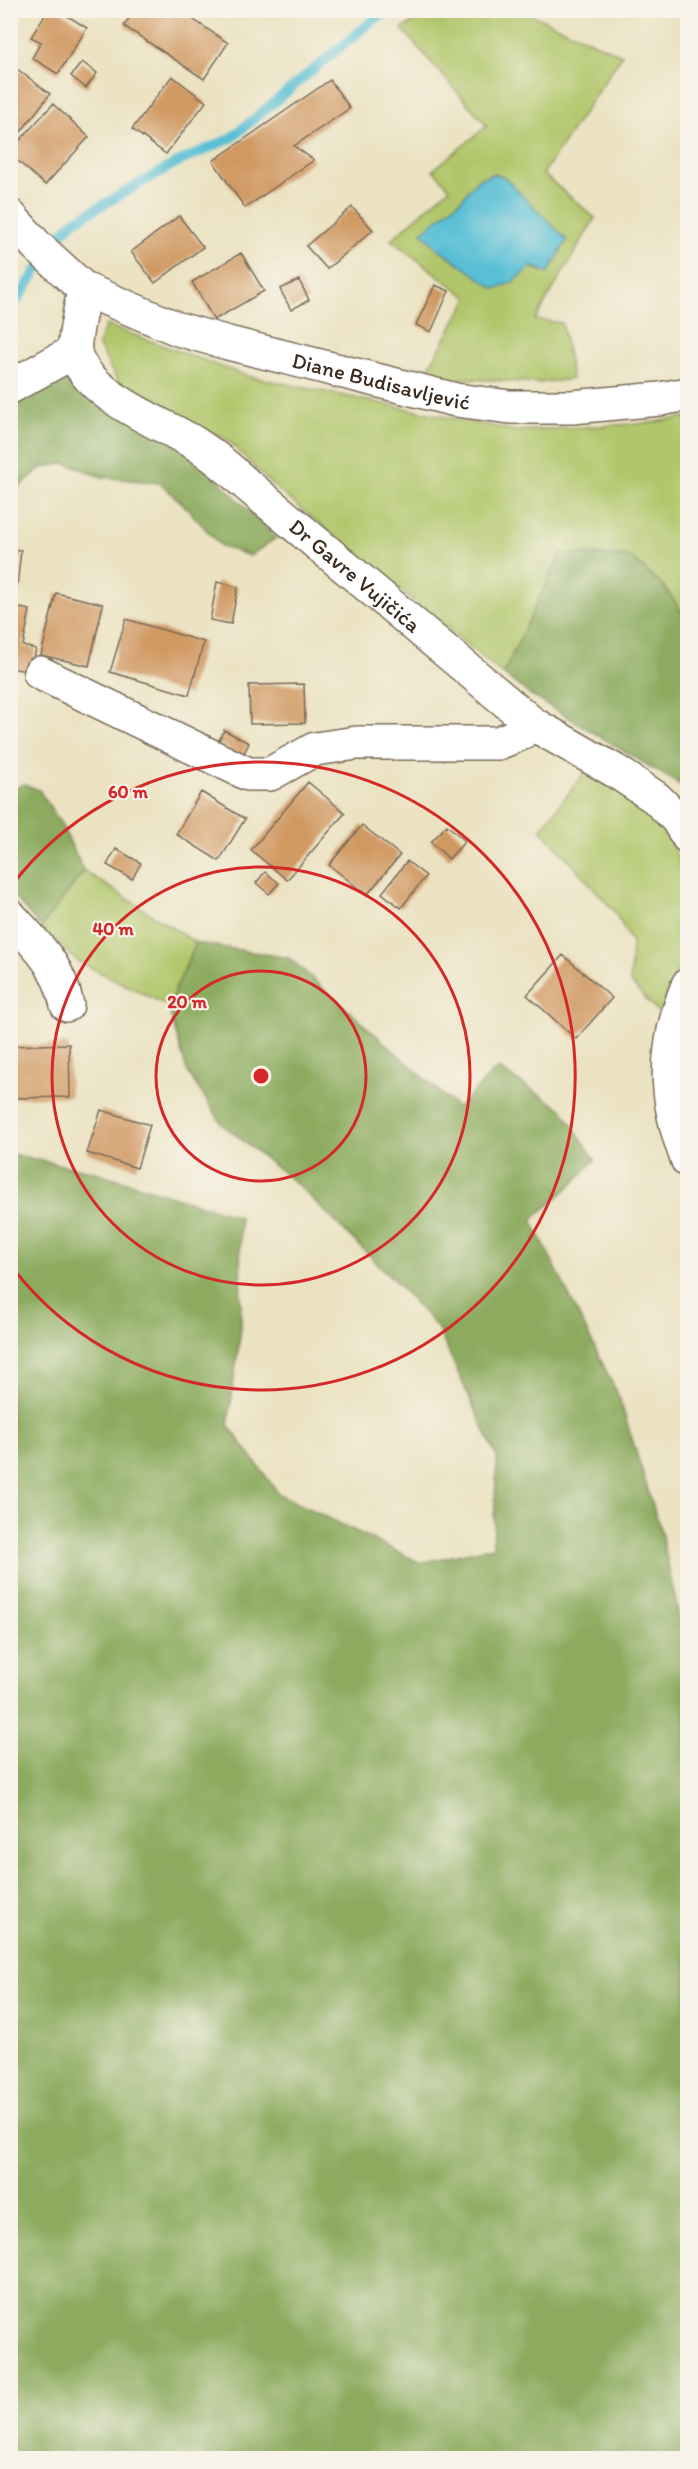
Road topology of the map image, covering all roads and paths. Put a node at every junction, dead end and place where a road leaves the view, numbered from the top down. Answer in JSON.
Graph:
{"nodes":[{"id":1,"x":20,"y":234,"type":"edge"},
{"id":2,"x":73,"y":279,"type":"junction"},
{"id":3,"x":75,"y":351,"type":"junction"},
{"id":4,"x":10,"y":387,"type":"edge"},
{"id":5,"x":687,"y":394,"type":"edge"},
{"id":6,"x":40,"y":673,"type":"dead end"},
{"id":7,"x":533,"y":724,"type":"junction"},
{"id":8,"x":687,"y":837,"type":"edge"},
{"id":9,"x":10,"y":916,"type":"edge"},
{"id":10,"x":687,"y":985,"type":"edge"},
{"id":11,"x":67,"y":1005,"type":"dead end"},
{"id":12,"x":687,"y":1161,"type":"edge"}],
"edges":[{"from":1,"to":2,"type":"street","name":"Diane Budisavljević"},
{"from":2,"to":3,"type":"street"},
{"from":2,"to":5,"type":"street","name":"Diane Budisavljević"},
{"from":3,"to":4,"type":"street"},
{"from":3,"to":7,"type":"street","name":"Dr Gavre Vujičića"},
{"from":6,"to":7,"type":"street"},
{"from":7,"to":8,"type":"street","name":"Dr Gavre Vujičića"},
{"from":9,"to":11,"type":"street"},
{"from":10,"to":12,"type":"street"}]}
